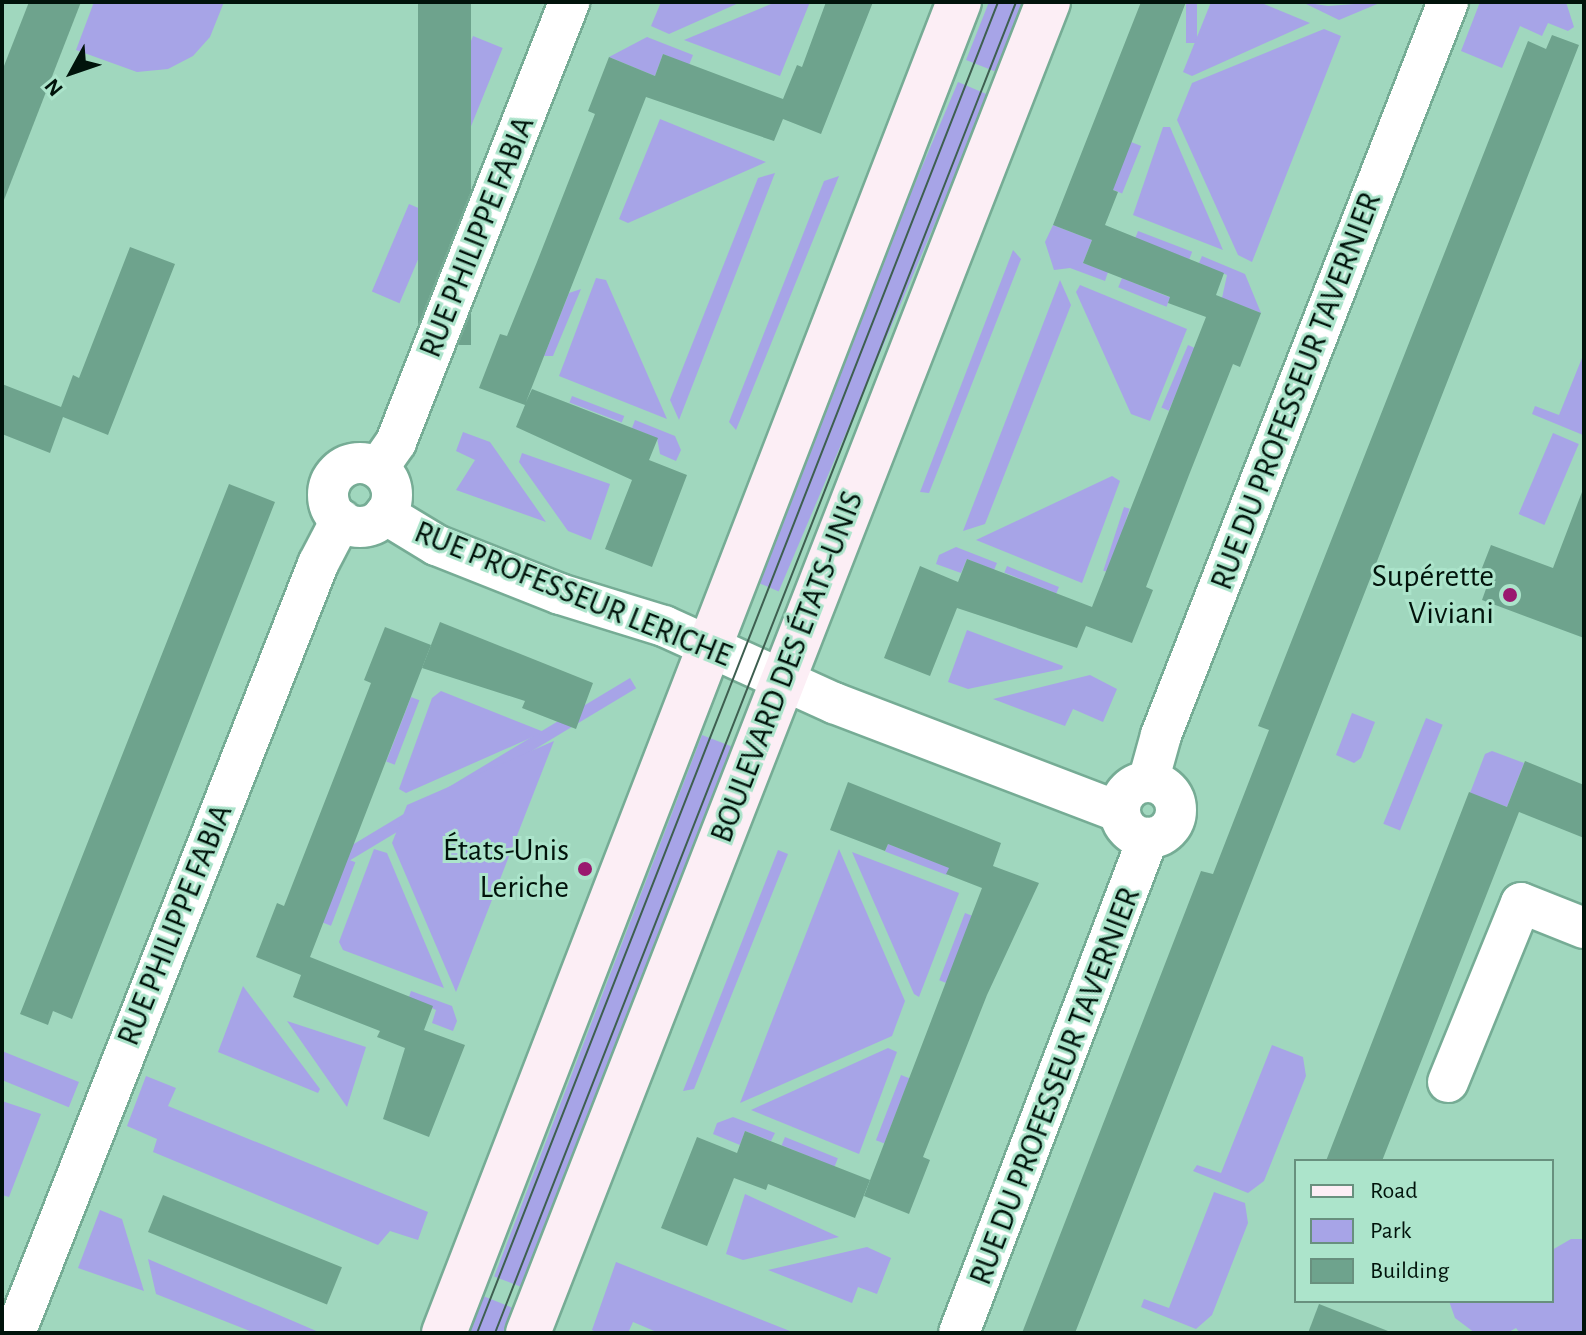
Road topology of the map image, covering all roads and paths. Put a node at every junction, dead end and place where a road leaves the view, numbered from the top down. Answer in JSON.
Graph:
{"nodes":[{"id":1,"x":569,"y":2,"type":"edge"},
{"id":2,"x":959,"y":2,"type":"edge"},
{"id":3,"x":1048,"y":2,"type":"edge"},
{"id":4,"x":1448,"y":2,"type":"edge"},
{"id":5,"x":378,"y":468,"type":"junction"},
{"id":6,"x":385,"y":514,"type":"junction"},
{"id":7,"x":341,"y":520,"type":"junction"},
{"id":8,"x":710,"y":647,"type":"junction"},
{"id":9,"x":783,"y":680,"type":"junction"},
{"id":10,"x":1134,"y":825,"type":"junction"},
{"id":11,"x":1584,"y":928,"type":"edge"},
{"id":12,"x":1448,"y":1082,"type":"dead end"},
{"id":13,"x":15,"y":1333,"type":"edge"},
{"id":14,"x":444,"y":1333,"type":"edge"},
{"id":15,"x":528,"y":1333,"type":"edge"},
{"id":16,"x":959,"y":1333,"type":"edge"}],
"edges":[{"from":1,"to":5,"type":"street","name":"RUE PHILIPPE FABIA"},
{"from":2,"to":8,"type":"main road"},
{"from":3,"to":9,"type":"main road","name":"BOULEVARD DES ÉTATS-UNIS"},
{"from":4,"to":10,"type":"street","name":"RUE DU PROFESSEUR TAVERNIER"},
{"from":5,"to":6,"type":"street"},
{"from":5,"to":7,"type":"street"},
{"from":6,"to":7,"type":"street"},
{"from":6,"to":8,"type":"street","name":"RUE PROFESSEUR LERICHE"},
{"from":7,"to":13,"type":"street","name":"RUE PHILIPPE FABIA"},
{"from":8,"to":9,"type":"street","name":"RUE PROFESSEUR LERICHE"},
{"from":8,"to":14,"type":"main road"},
{"from":9,"to":10,"type":"street","name":"RUE PROFESSEUR LERICHE"},
{"from":9,"to":15,"type":"main road","name":"BOULEVARD DES ÉTATS-UNIS"},
{"from":10,"to":16,"type":"street","name":"RUE DU PROFESSEUR TAVERNIER"},
{"from":11,"to":12,"type":"street"}]}
